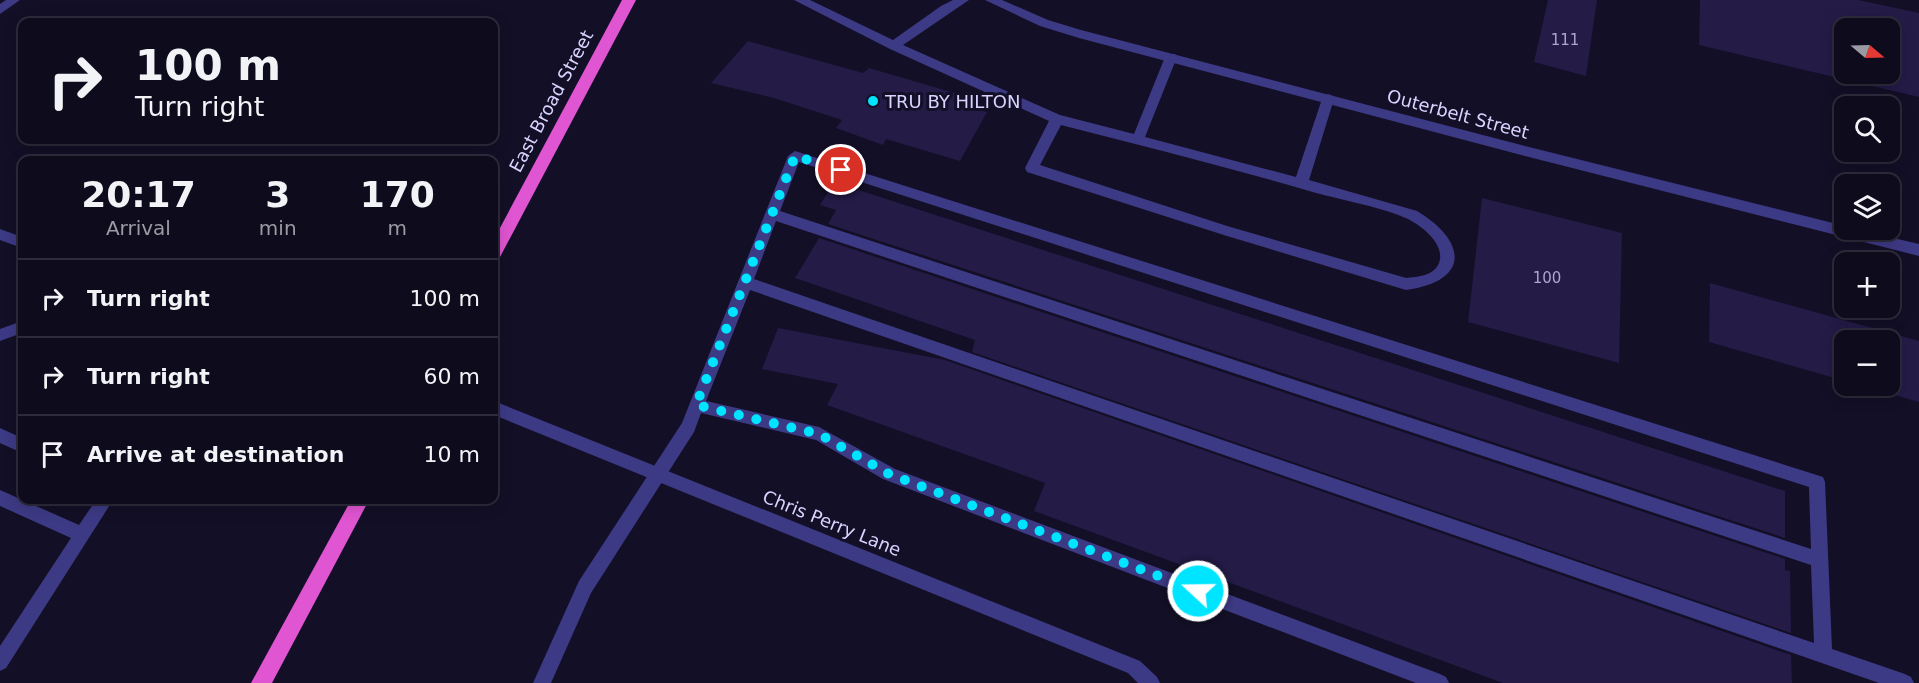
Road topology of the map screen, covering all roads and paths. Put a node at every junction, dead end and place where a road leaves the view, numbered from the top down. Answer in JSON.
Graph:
{"nodes":[{"id":1,"x":14,"y":0,"type":"edge"},
{"id":2,"x":628,"y":0,"type":"edge"},
{"id":3,"x":800,"y":0,"type":"edge"},
{"id":4,"x":963,"y":0,"type":"edge"},
{"id":5,"x":992,"y":0,"type":"edge"},
{"id":6,"x":0,"y":10,"type":"edge"},
{"id":7,"x":894,"y":46,"type":"junction"},
{"id":8,"x":1171,"y":57,"type":"junction"},
{"id":9,"x":1328,"y":99,"type":"junction"},
{"id":10,"x":1057,"y":119,"type":"junction"},
{"id":11,"x":1138,"y":140,"type":"junction"},
{"id":12,"x":1301,"y":183,"type":"junction"},
{"id":13,"x":772,"y":214,"type":"junction"},
{"id":14,"x":0,"y":234,"type":"edge"},
{"id":15,"x":18,"y":241,"type":"edge"},
{"id":16,"x":498,"y":245,"type":"edge"},
{"id":17,"x":1919,"y":250,"type":"edge"},
{"id":18,"x":745,"y":282,"type":"junction"},
{"id":19,"x":18,"y":328,"type":"edge"},
{"id":20,"x":0,"y":335,"type":"edge"},
{"id":21,"x":696,"y":405,"type":"junction"},
{"id":22,"x":498,"y":410,"type":"edge"},
{"id":23,"x":0,"y":435,"type":"edge"},
{"id":24,"x":18,"y":444,"type":"edge"},
{"id":25,"x":660,"y":474,"type":"junction"},
{"id":26,"x":0,"y":498,"type":"edge"},
{"id":27,"x":102,"y":504,"type":"edge"},
{"id":28,"x":358,"y":504,"type":"edge"},
{"id":29,"x":83,"y":535,"type":"junction"},
{"id":30,"x":1820,"y":560,"type":"junction"},
{"id":31,"x":1823,"y":655,"type":"junction"},
{"id":32,"x":0,"y":662,"type":"edge"},
{"id":33,"x":260,"y":682,"type":"edge"},
{"id":34,"x":542,"y":683,"type":"edge"},
{"id":35,"x":1151,"y":683,"type":"edge"},
{"id":36,"x":1440,"y":683,"type":"edge"},
{"id":37,"x":1905,"y":683,"type":"edge"}],
"edges":[{"from":1,"to":6,"type":"street"},
{"from":2,"to":16,"type":"highway","name":"East Broad Street"},
{"from":3,"to":7,"type":"street"},
{"from":4,"to":7,"type":"street"},
{"from":5,"to":8,"type":"street","name":"Outerbelt Street"},
{"from":7,"to":10,"type":"street"},
{"from":8,"to":9,"type":"street","name":"Outerbelt Street"},
{"from":8,"to":11,"type":"street"},
{"from":9,"to":12,"type":"street"},
{"from":9,"to":17,"type":"street","name":"Outerbelt Street"},
{"from":10,"to":11,"type":"street"},
{"from":10,"to":12,"type":"street"},
{"from":11,"to":12,"type":"street"},
{"from":13,"to":18,"type":"street"},
{"from":13,"to":30,"type":"street"},
{"from":13,"to":30,"type":"street"},
{"from":14,"to":15,"type":"street"},
{"from":18,"to":21,"type":"street"},
{"from":18,"to":31,"type":"street"},
{"from":19,"to":20,"type":"street"},
{"from":21,"to":25,"type":"street"},
{"from":21,"to":36,"type":"street"},
{"from":22,"to":25,"type":"street","name":"Chris Perry Lane"},
{"from":23,"to":24,"type":"street"},
{"from":25,"to":34,"type":"street"},
{"from":25,"to":35,"type":"street","name":"Chris Perry Lane"},
{"from":26,"to":29,"type":"street"},
{"from":27,"to":29,"type":"street"},
{"from":28,"to":33,"type":"highway"},
{"from":29,"to":32,"type":"street"},
{"from":30,"to":31,"type":"street"},
{"from":31,"to":37,"type":"street"}]}
